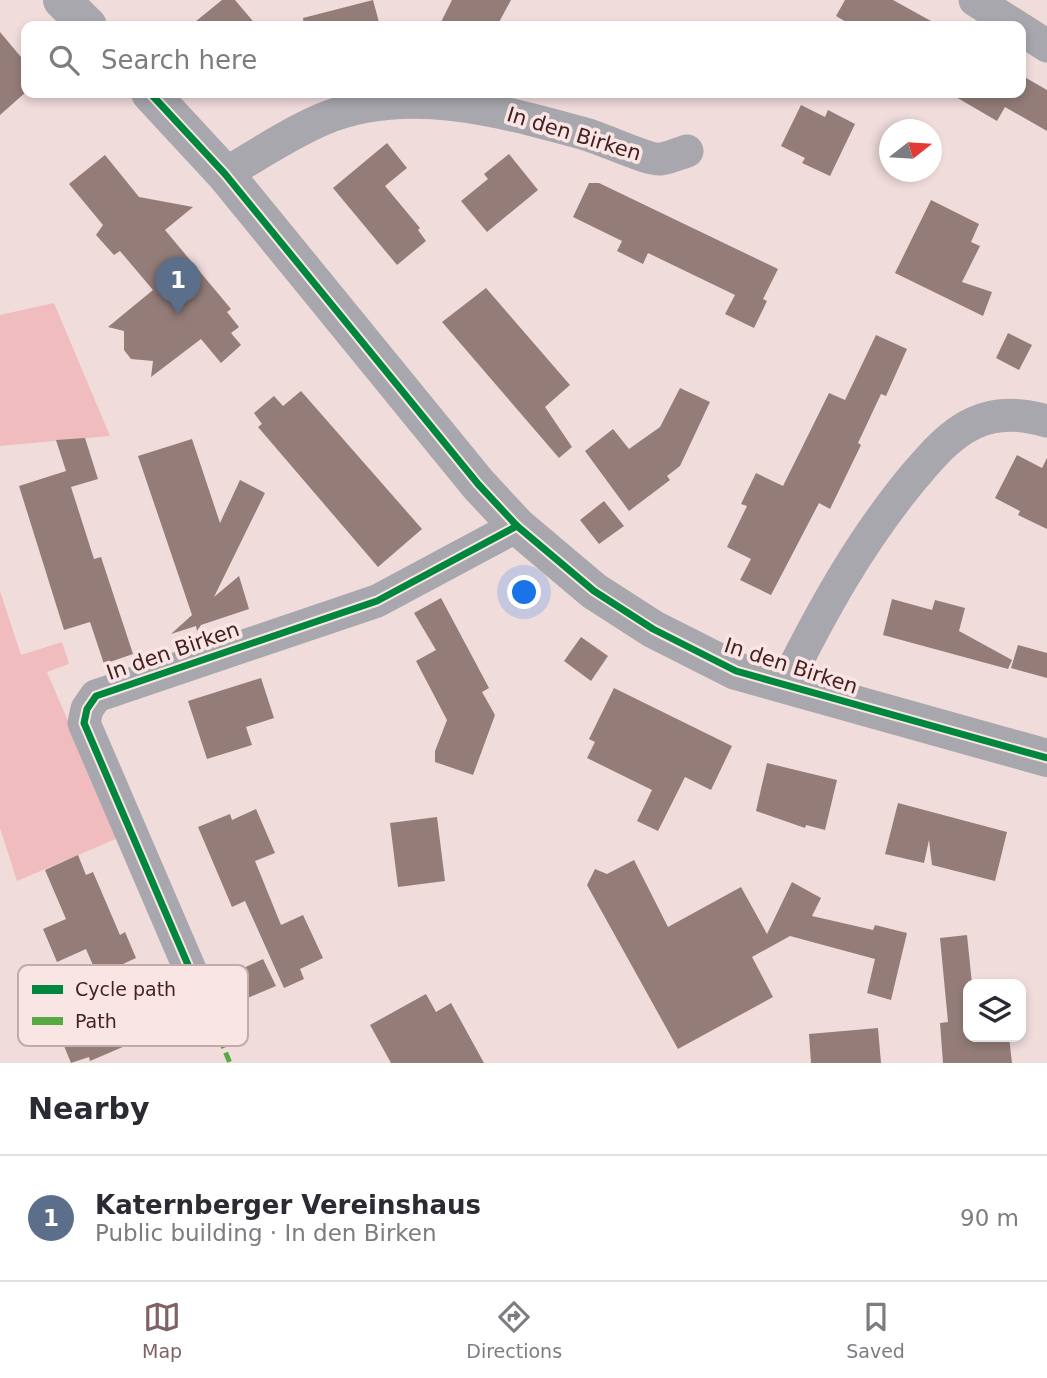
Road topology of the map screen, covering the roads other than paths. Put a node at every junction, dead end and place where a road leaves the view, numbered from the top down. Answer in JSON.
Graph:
{"nodes":[{"id":1,"x":62,"y":0,"type":"edge"},
{"id":2,"x":975,"y":0,"type":"edge"},
{"id":3,"x":83,"y":21,"type":"edge"},
{"id":4,"x":1008,"y":21,"type":"edge"},
{"id":5,"x":1026,"y":32,"type":"edge"},
{"id":6,"x":1047,"y":46,"type":"edge"},
{"id":7,"x":155,"y":98,"type":"edge"},
{"id":8,"x":687,"y":151,"type":"dead end"},
{"id":9,"x":225,"y":174,"type":"junction"},
{"id":10,"x":1047,"y":421,"type":"edge"},
{"id":11,"x":517,"y":526,"type":"junction"},
{"id":12,"x":785,"y":685,"type":"junction"},
{"id":13,"x":1047,"y":758,"type":"edge"},
{"id":14,"x":188,"y":965,"type":"edge"}],
"edges":[{"from":1,"to":3,"type":"street"},
{"from":2,"to":4,"type":"street"},
{"from":5,"to":6,"type":"street"},
{"from":7,"to":9,"type":"street","name":"In den Birken"},
{"from":8,"to":9,"type":"street","name":"In den Birken"},
{"from":9,"to":11,"type":"street","name":"In den Birken"},
{"from":10,"to":12,"type":"street","name":"In den Birken"},
{"from":11,"to":12,"type":"street","name":"In den Birken"},
{"from":11,"to":14,"type":"street","name":"In den Birken"},
{"from":12,"to":13,"type":"street","name":"In den Birken"}]}
